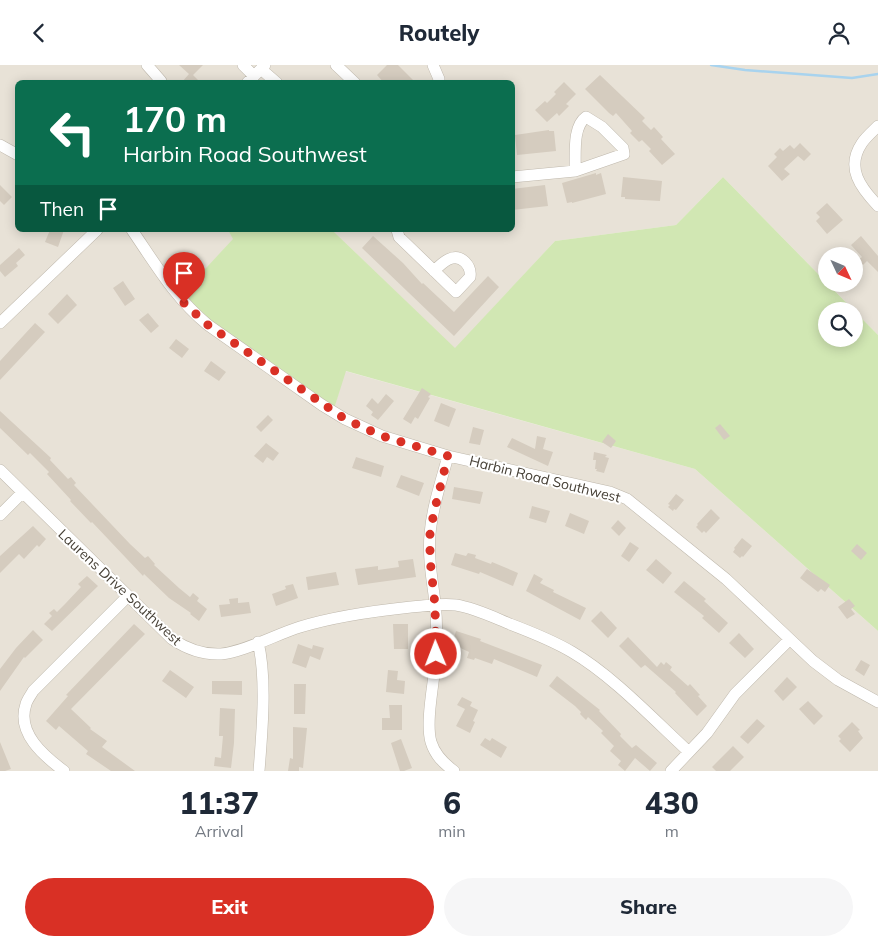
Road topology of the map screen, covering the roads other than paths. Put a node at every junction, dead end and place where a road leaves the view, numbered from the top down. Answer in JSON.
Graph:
{"nodes":[{"id":1,"x":146,"y":65,"type":"edge"},
{"id":2,"x":243,"y":65,"type":"edge"},
{"id":3,"x":336,"y":65,"type":"edge"},
{"id":4,"x":433,"y":65,"type":"edge"},
{"id":5,"x":257,"y":73,"type":"edge"},
{"id":6,"x":160,"y":80,"type":"edge"},
{"id":7,"x":271,"y":80,"type":"edge"},
{"id":8,"x":352,"y":80,"type":"edge"},
{"id":9,"x":439,"y":80,"type":"edge"},
{"id":10,"x":878,"y":126,"type":"edge"},
{"id":11,"x":0,"y":145,"type":"edge"},
{"id":12,"x":15,"y":153,"type":"edge"},
{"id":13,"x":575,"y":171,"type":"junction"},
{"id":14,"x":515,"y":177,"type":"edge"},
{"id":15,"x":878,"y":206,"type":"edge"},
{"id":16,"x":95,"y":232,"type":"edge"},
{"id":17,"x":133,"y":232,"type":"edge"},
{"id":18,"x":398,"y":232,"type":"edge"},
{"id":19,"x":434,"y":271,"type":"dead end"},
{"id":20,"x":0,"y":323,"type":"edge"},
{"id":21,"x":448,"y":456,"type":"junction"},
{"id":22,"x":0,"y":470,"type":"edge"},
{"id":23,"x":22,"y":493,"type":"junction"},
{"id":24,"x":0,"y":515,"type":"edge"},
{"id":25,"x":127,"y":597,"type":"junction"},
{"id":26,"x":435,"y":605,"type":"junction"},
{"id":27,"x":789,"y":640,"type":"junction"},
{"id":28,"x":258,"y":643,"type":"junction"},
{"id":29,"x":878,"y":703,"type":"edge"},
{"id":30,"x":689,"y":752,"type":"junction"},
{"id":31,"x":64,"y":771,"type":"edge"},
{"id":32,"x":259,"y":771,"type":"edge"},
{"id":33,"x":454,"y":771,"type":"edge"},
{"id":34,"x":671,"y":771,"type":"edge"}],
"edges":[{"from":1,"to":6,"type":"street"},
{"from":2,"to":5,"type":"street"},
{"from":3,"to":8,"type":"street"},
{"from":4,"to":9,"type":"street"},
{"from":5,"to":7,"type":"street"},
{"from":10,"to":15,"type":"street"},
{"from":11,"to":12,"type":"street"},
{"from":13,"to":13,"type":"street"},
{"from":13,"to":14,"type":"street"},
{"from":16,"to":20,"type":"street"},
{"from":17,"to":21,"type":"street","name":"Harbin Road Southwest"},
{"from":18,"to":19,"type":"street"},
{"from":21,"to":26,"type":"street"},
{"from":21,"to":27,"type":"street","name":"Harbin Road Southwest"},
{"from":22,"to":23,"type":"street","name":"Laurens Drive Southwest"},
{"from":23,"to":24,"type":"street"},
{"from":23,"to":25,"type":"street","name":"Laurens Drive Southwest"},
{"from":25,"to":28,"type":"street","name":"Laurens Drive Southwest"},
{"from":25,"to":31,"type":"street"},
{"from":26,"to":28,"type":"street","name":"Laurens Drive Southwest"},
{"from":26,"to":30,"type":"street","name":"Laurens Drive Southwest"},
{"from":26,"to":33,"type":"street"},
{"from":27,"to":29,"type":"street","name":"Harbin Road Southwest"},
{"from":27,"to":30,"type":"street"},
{"from":28,"to":32,"type":"street"},
{"from":30,"to":34,"type":"street"}]}
